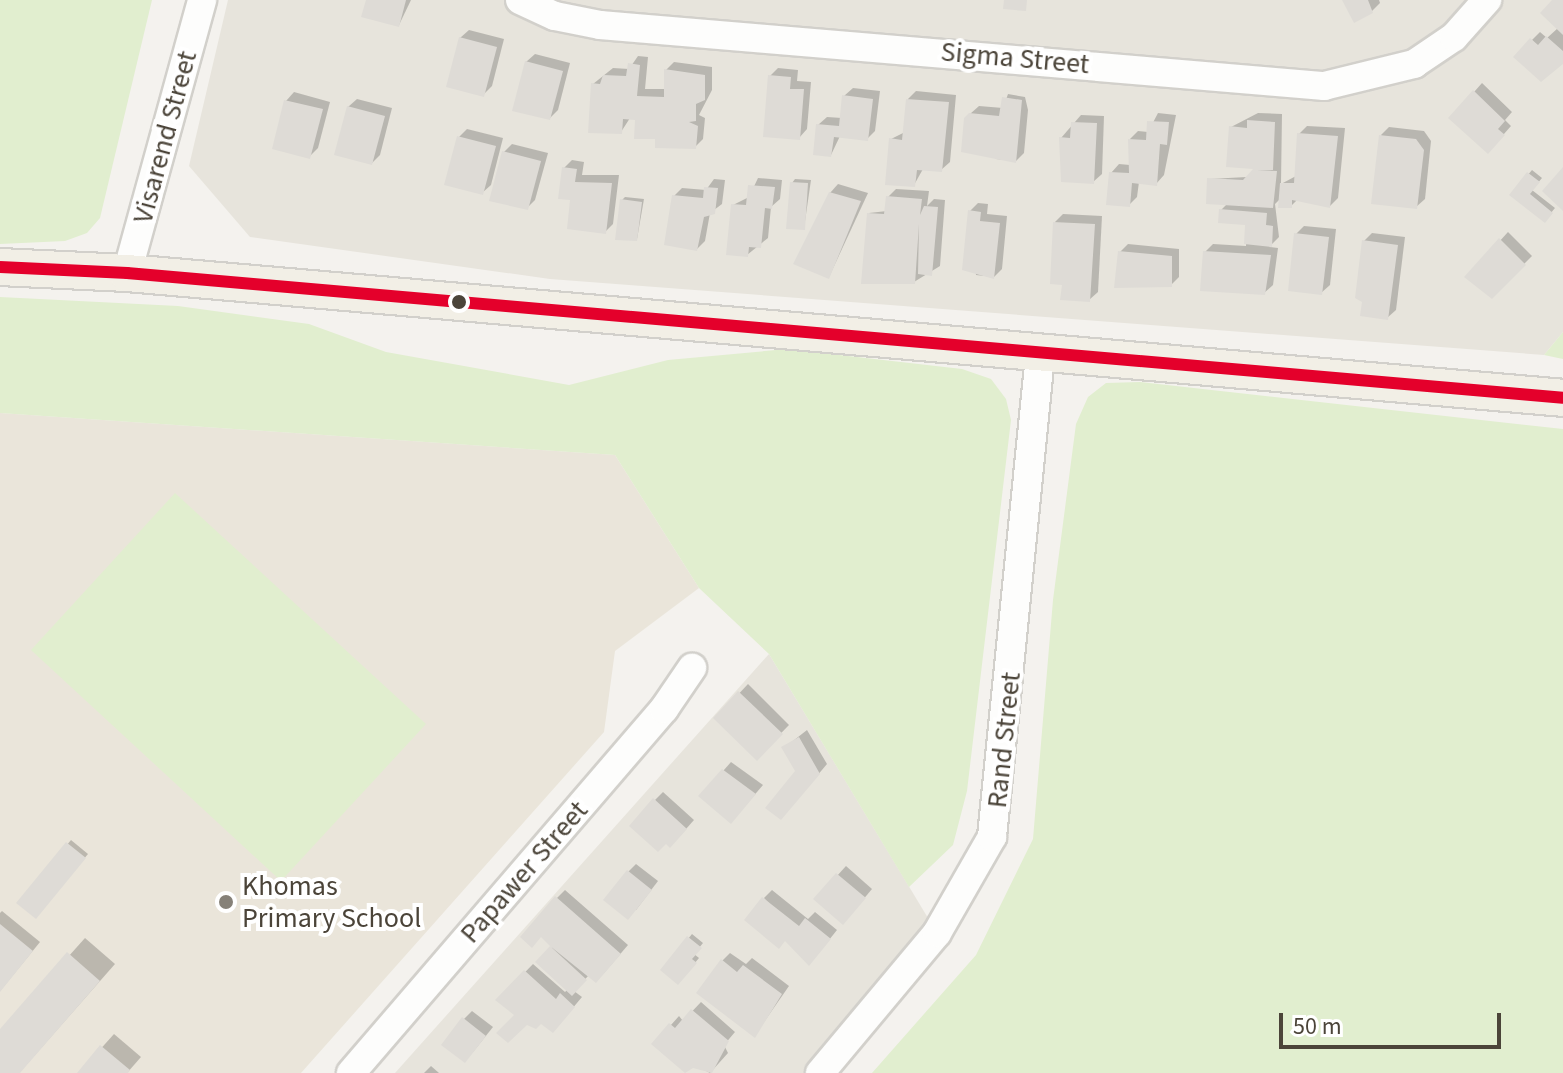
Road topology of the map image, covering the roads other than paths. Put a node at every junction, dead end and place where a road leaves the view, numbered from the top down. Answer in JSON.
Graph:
{"nodes":[{"id":1,"x":202,"y":0,"type":"edge"},
{"id":2,"x":520,"y":0,"type":"edge"},
{"id":3,"x":1487,"y":0,"type":"edge"},
{"id":4,"x":0,"y":267,"type":"edge"},
{"id":5,"x":127,"y":273,"type":"junction"},
{"id":6,"x":1041,"y":350,"type":"junction"},
{"id":7,"x":1563,"y":398,"type":"edge"},
{"id":8,"x":692,"y":668,"type":"dead end"},
{"id":9,"x":351,"y":1073,"type":"edge"},
{"id":10,"x":820,"y":1073,"type":"edge"}],
"edges":[{"from":1,"to":5,"type":"street","name":"Visarend Street"},
{"from":2,"to":3,"type":"street","name":"Sigma Street"},
{"from":4,"to":5,"type":"main road"},
{"from":5,"to":6,"type":"main road"},
{"from":6,"to":7,"type":"main road"},
{"from":6,"to":10,"type":"street","name":"Rand Street"},
{"from":8,"to":9,"type":"street","name":"Papawer Street"}]}
